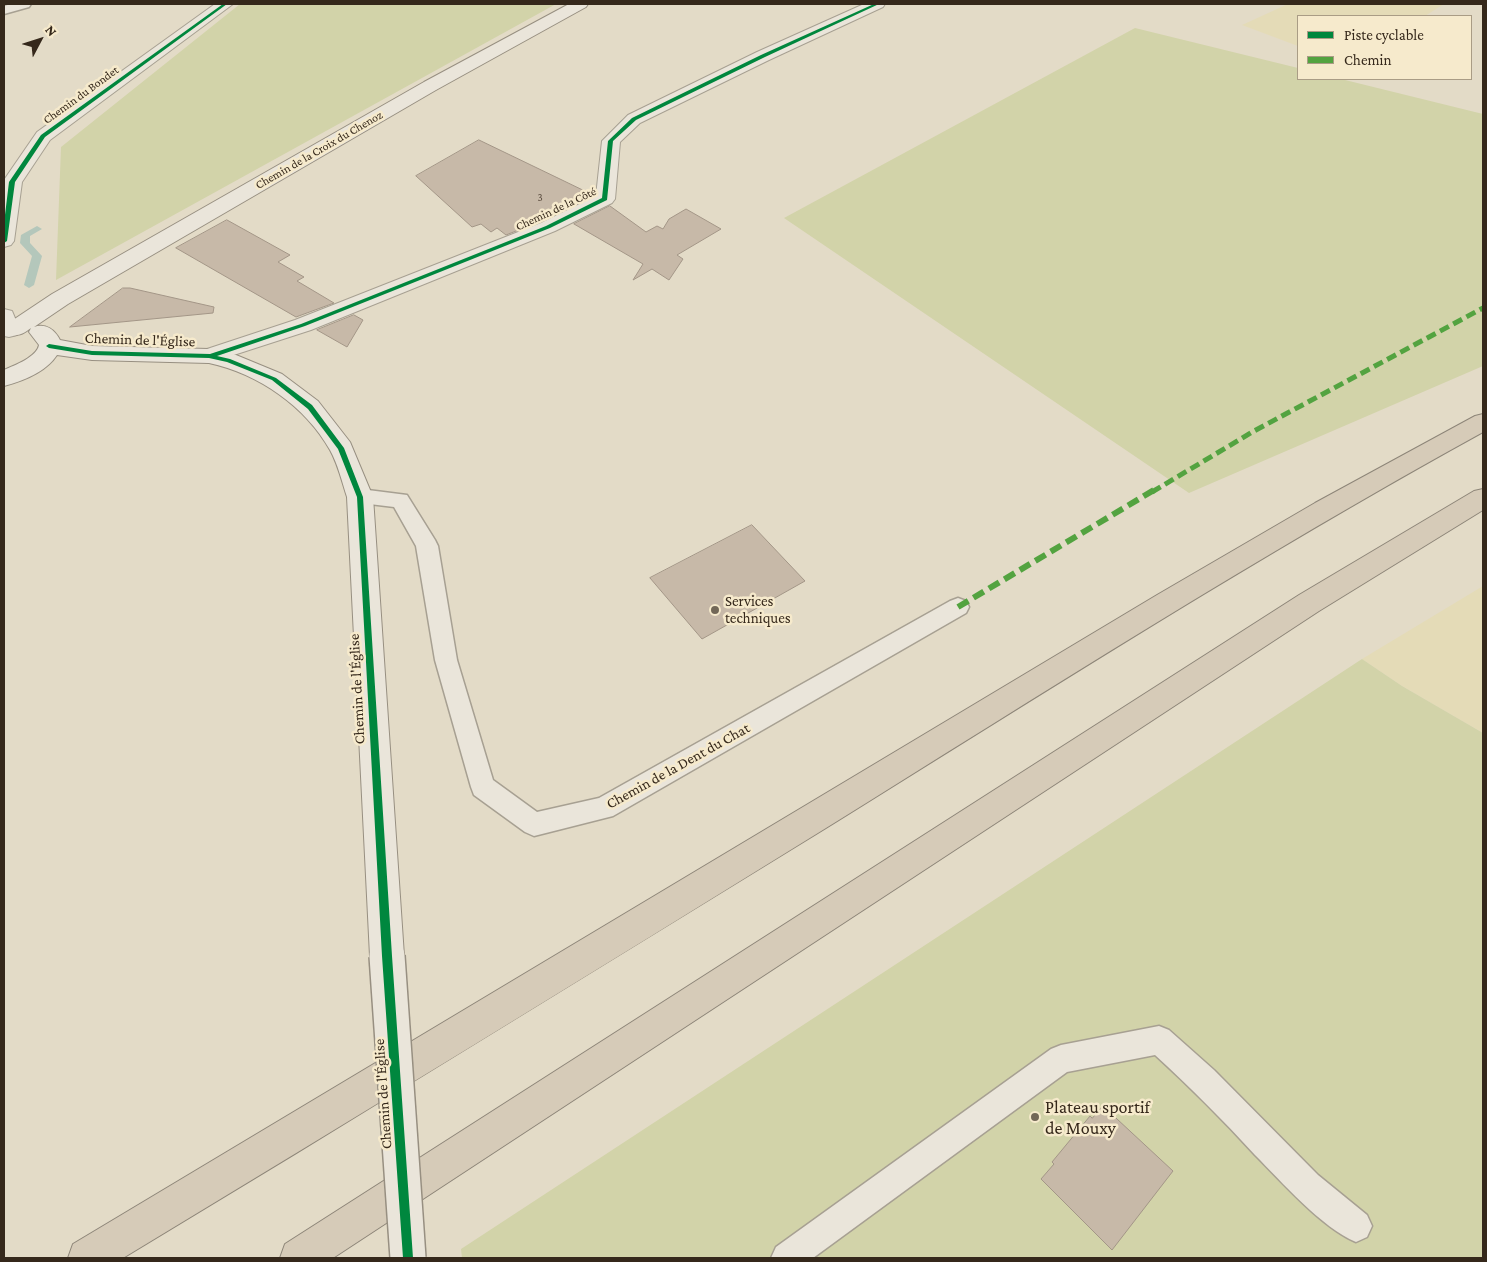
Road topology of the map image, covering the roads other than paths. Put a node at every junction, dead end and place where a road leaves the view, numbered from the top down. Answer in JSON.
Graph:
{"nodes":[{"id":1,"x":24,"y":4,"type":"edge"},
{"id":2,"x":226,"y":4,"type":"edge"},
{"id":3,"x":580,"y":4,"type":"edge"},
{"id":4,"x":877,"y":4,"type":"edge"},
{"id":5,"x":4,"y":10,"type":"edge"},
{"id":6,"x":4,"y":241,"type":"edge"},
{"id":7,"x":13,"y":327,"type":"edge"},
{"id":8,"x":44,"y":354,"type":"junction"},
{"id":9,"x":209,"y":356,"type":"junction"},
{"id":10,"x":4,"y":378,"type":"edge"},
{"id":11,"x":1483,"y":422,"type":"edge"},
{"id":12,"x":360,"y":497,"type":"junction"},
{"id":13,"x":1483,"y":498,"type":"edge"},
{"id":14,"x":958,"y":607,"type":"dead end"},
{"id":15,"x":1356,"y":1226,"type":"dead end"},
{"id":16,"x":87,"y":1258,"type":"edge"},
{"id":17,"x":299,"y":1258,"type":"edge"},
{"id":18,"x":408,"y":1258,"type":"edge"},
{"id":19,"x":787,"y":1258,"type":"edge"}],
"edges":[{"from":1,"to":5,"type":"lane"},
{"from":2,"to":6,"type":"street","name":"Chemin du Bondet"},
{"from":3,"to":7,"type":"street","name":"Chemin de la Croix du Chenoz"},
{"from":4,"to":9,"type":"street","name":"Chemin de la Côté"},
{"from":7,"to":8,"type":"street"},
{"from":8,"to":9,"type":"street","name":"Chemin de l'Église"},
{"from":8,"to":10,"type":"street","name":"Chemin de l'Église"},
{"from":9,"to":12,"type":"street","name":"Chemin de l'Église"},
{"from":11,"to":16,"type":"highway"},
{"from":12,"to":14,"type":"lane","name":"Chemin de la Dent du Chat"},
{"from":12,"to":18,"type":"street","name":"Chemin de l'Église","bridge":true},
{"from":13,"to":17,"type":"highway"},
{"from":15,"to":19,"type":"lane"}]}
